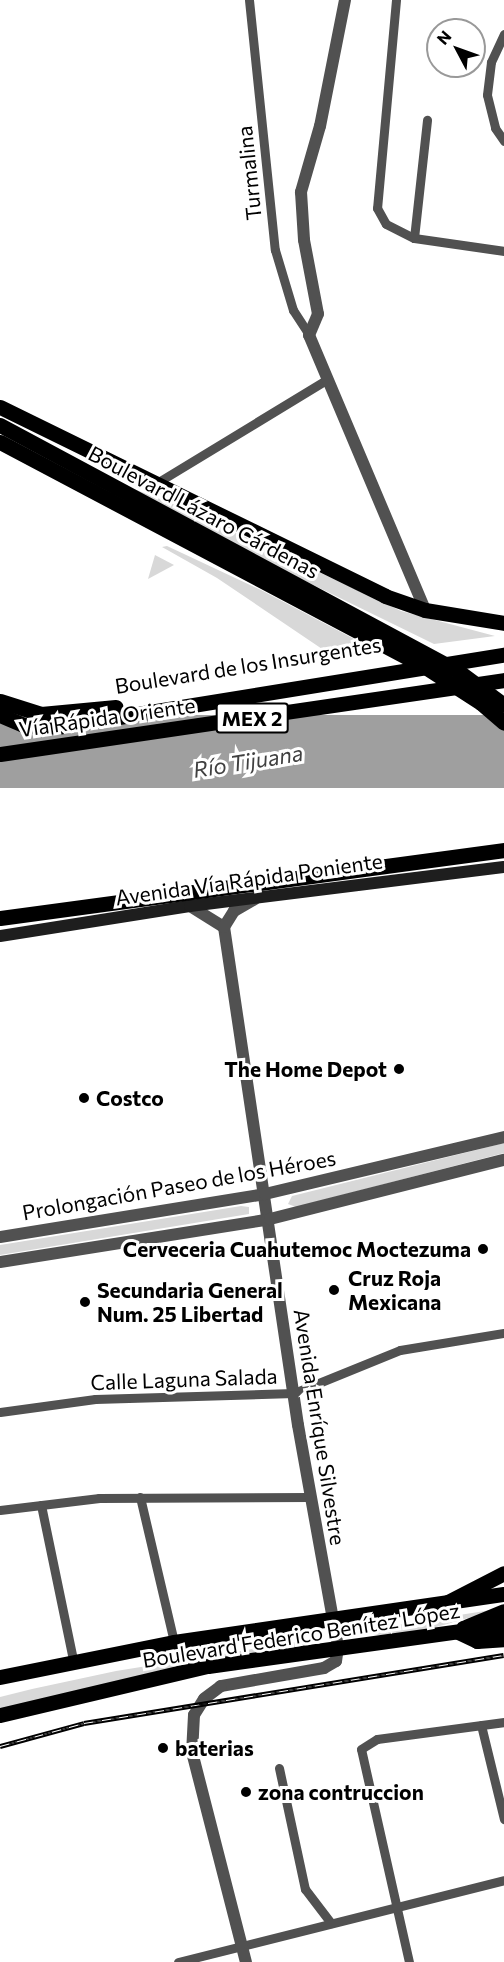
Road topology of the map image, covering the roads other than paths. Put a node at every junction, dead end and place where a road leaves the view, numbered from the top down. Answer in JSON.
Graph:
{"nodes":[{"id":1,"x":249,"y":0,"type":"edge"},
{"id":2,"x":345,"y":0,"type":"edge"},
{"id":3,"x":396,"y":0,"type":"edge"},
{"id":4,"x":504,"y":34,"type":"edge"},
{"id":5,"x":427,"y":120,"type":"dead end"},
{"id":6,"x":504,"y":141,"type":"edge"},
{"id":7,"x":414,"y":238,"type":"junction"},
{"id":8,"x":504,"y":251,"type":"edge"},
{"id":9,"x":309,"y":335,"type":"junction"},
{"id":10,"x":326,"y":380,"type":"junction"},
{"id":11,"x":0,"y":407,"type":"edge"},
{"id":12,"x":0,"y":425,"type":"edge"},
{"id":13,"x":0,"y":442,"type":"edge"},
{"id":14,"x":154,"y":484,"type":"junction"},
{"id":15,"x":425,"y":610,"type":"junction"},
{"id":16,"x":504,"y":623,"type":"edge"},
{"id":17,"x":504,"y":646,"type":"edge"},
{"id":18,"x":504,"y":656,"type":"edge"},
{"id":19,"x":504,"y":680,"type":"edge"},
{"id":20,"x":0,"y":701,"type":"edge"},
{"id":21,"x":504,"y":705,"type":"edge"},
{"id":22,"x":0,"y":715,"type":"edge"},
{"id":23,"x":504,"y":723,"type":"edge"},
{"id":24,"x":0,"y":754,"type":"edge"},
{"id":25,"x":504,"y":850,"type":"edge"},
{"id":26,"x":504,"y":867,"type":"edge"},
{"id":27,"x":257,"y":898,"type":"junction"},
{"id":28,"x":190,"y":906,"type":"junction"},
{"id":29,"x":0,"y":918,"type":"edge"},
{"id":30,"x":224,"y":927,"type":"junction"},
{"id":31,"x":0,"y":936,"type":"edge"},
{"id":32,"x":504,"y":1137,"type":"edge"},
{"id":33,"x":504,"y":1160,"type":"edge"},
{"id":34,"x":265,"y":1194,"type":"junction"},
{"id":35,"x":270,"y":1219,"type":"junction"},
{"id":36,"x":0,"y":1237,"type":"edge"},
{"id":37,"x":0,"y":1262,"type":"edge"},
{"id":38,"x":504,"y":1333,"type":"edge"},
{"id":39,"x":294,"y":1393,"type":"junction"},
{"id":40,"x":0,"y":1412,"type":"edge"},
{"id":41,"x":140,"y":1497,"type":"junction"},
{"id":42,"x":310,"y":1497,"type":"junction"},
{"id":43,"x":40,"y":1504,"type":"junction"},
{"id":44,"x":0,"y":1510,"type":"edge"},
{"id":45,"x":504,"y":1573,"type":"edge"},
{"id":46,"x":504,"y":1594,"type":"edge"},
{"id":47,"x":446,"y":1603,"type":"junction"},
{"id":48,"x":504,"y":1611,"type":"edge"},
{"id":49,"x":333,"y":1620,"type":"junction"},
{"id":50,"x":504,"y":1625,"type":"edge"},
{"id":51,"x":458,"y":1632,"type":"junction"},
{"id":52,"x":504,"y":1639,"type":"edge"},
{"id":53,"x":174,"y":1642,"type":"junction"},
{"id":54,"x":338,"y":1647,"type":"junction"},
{"id":55,"x":73,"y":1659,"type":"junction"},
{"id":56,"x":0,"y":1677,"type":"edge"},
{"id":57,"x":0,"y":1715,"type":"edge"},
{"id":58,"x":504,"y":1722,"type":"edge"},
{"id":59,"x":481,"y":1725,"type":"junction"},
{"id":60,"x":279,"y":1768,"type":"dead end"},
{"id":61,"x":504,"y":1819,"type":"edge"},
{"id":62,"x":504,"y":1880,"type":"edge"},
{"id":63,"x":396,"y":1907,"type":"junction"},
{"id":64,"x":331,"y":1923,"type":"junction"},
{"id":65,"x":242,"y":1946,"type":"junction"},
{"id":66,"x":178,"y":1962,"type":"edge"},
{"id":67,"x":246,"y":1962,"type":"edge"},
{"id":68,"x":409,"y":1962,"type":"edge"}],
"edges":[{"from":1,"to":9,"type":"street","name":"Turmalina"},
{"from":2,"to":9,"type":"street"},
{"from":3,"to":7,"type":"street"},
{"from":4,"to":6,"type":"street"},
{"from":5,"to":7,"type":"street"},
{"from":7,"to":8,"type":"street"},
{"from":9,"to":10,"type":"street"},
{"from":10,"to":14,"type":"street"},
{"from":10,"to":15,"type":"street"},
{"from":11,"to":14,"type":"main road"},
{"from":12,"to":21,"type":"main road","name":"Boulevard Lázaro Cárdenas"},
{"from":13,"to":23,"type":"main road","name":"Boulevard Lázaro Cárdenas"},
{"from":14,"to":15,"type":"main road"},
{"from":15,"to":16,"type":"main road"},
{"from":17,"to":20,"type":"main road","name":"Boulevard de los Insurgentes"},
{"from":18,"to":22,"type":"main road","name":"Boulevard de los Insurgentes"},
{"from":19,"to":24,"type":"main road","name":"Vía Rápida Oriente","number":"MEX 2"},
{"from":25,"to":29,"type":"main road","name":"Avenida Vía Rápida Poniente"},
{"from":26,"to":27,"type":"main road","name":"Avenida Vía Rápida Poniente"},
{"from":27,"to":28,"type":"main road","name":"Avenida Vía Rápida Poniente"},
{"from":27,"to":30,"type":"street"},
{"from":28,"to":30,"type":"street"},
{"from":28,"to":31,"type":"main road","name":"Avenida Vía Rápida Poniente"},
{"from":30,"to":34,"type":"street","name":"Avenida Enríque Silvestre"},
{"from":32,"to":34,"type":"street","name":"Prolongación Paseo de los Héroes"},
{"from":33,"to":35,"type":"street"},
{"from":34,"to":35,"type":"street","name":"Avenida Enríque Silvestre"},
{"from":34,"to":36,"type":"street","name":"Prolongación Paseo de los Héroes"},
{"from":35,"to":37,"type":"street"},
{"from":35,"to":39,"type":"street","name":"Avenida Enríque Silvestre"},
{"from":38,"to":39,"type":"street","name":"Calle Laguna Salada"},
{"from":39,"to":40,"type":"street","name":"Calle Laguna Salada"},
{"from":39,"to":42,"type":"street","name":"Avenida Enríque Silvestre"},
{"from":41,"to":42,"type":"street"},
{"from":41,"to":43,"type":"street"},
{"from":41,"to":53,"type":"street"},
{"from":42,"to":49,"type":"street","name":"Avenida Enríque Silvestre"},
{"from":43,"to":44,"type":"street"},
{"from":43,"to":55,"type":"street"},
{"from":45,"to":47,"type":"main road"},
{"from":46,"to":47,"type":"main road","name":"Boulevard Federico Benítez López"},
{"from":47,"to":49,"type":"main road","name":"Boulevard Federico Benítez López"},
{"from":48,"to":51,"type":"main road"},
{"from":49,"to":53,"type":"main road","name":"Boulevard Federico Benítez López"},
{"from":49,"to":54,"type":"street","name":"Avenida Enríque Silvestre"},
{"from":50,"to":51,"type":"main road","name":"Boulevard Federico Benítez López"},
{"from":51,"to":52,"type":"main road"},
{"from":51,"to":54,"type":"main road","name":"Boulevard Federico Benítez López"},
{"from":53,"to":55,"type":"main road","name":"Boulevard Federico Benítez López"},
{"from":54,"to":57,"type":"main road","name":"Boulevard Federico Benítez López"},
{"from":54,"to":65,"type":"street"},
{"from":55,"to":56,"type":"main road","name":"Boulevard Federico Benítez López"},
{"from":58,"to":59,"type":"street"},
{"from":59,"to":61,"type":"street"},
{"from":59,"to":63,"type":"street"},
{"from":60,"to":64,"type":"street"},
{"from":62,"to":63,"type":"street"},
{"from":63,"to":64,"type":"street"},
{"from":63,"to":68,"type":"street"},
{"from":64,"to":65,"type":"street"},
{"from":65,"to":66,"type":"street"},
{"from":65,"to":67,"type":"street"}]}
